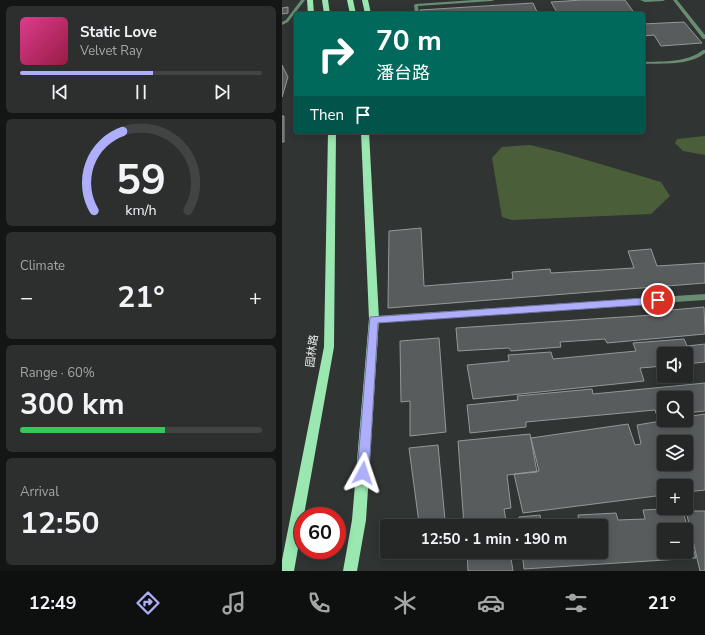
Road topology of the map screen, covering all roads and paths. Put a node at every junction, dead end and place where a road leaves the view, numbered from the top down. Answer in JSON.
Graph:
{"nodes":[{"id":1,"x":303,"y":0,"type":"edge"},
{"id":2,"x":310,"y":0,"type":"edge"},
{"id":3,"x":325,"y":0,"type":"edge"},
{"id":4,"x":350,"y":0,"type":"edge"},
{"id":5,"x":365,"y":0,"type":"edge"},
{"id":6,"x":492,"y":0,"type":"edge"},
{"id":7,"x":642,"y":0,"type":"edge"},
{"id":8,"x":663,"y":0,"type":"edge"},
{"id":9,"x":675,"y":0,"type":"edge"},
{"id":10,"x":311,"y":12,"type":"edge"},
{"id":11,"x":327,"y":12,"type":"edge"},
{"id":12,"x":353,"y":12,"type":"edge"},
{"id":13,"x":368,"y":12,"type":"edge"},
{"id":14,"x":417,"y":12,"type":"edge"},
{"id":15,"x":282,"y":24,"type":"edge"},
{"id":16,"x":705,"y":38,"type":"edge"},
{"id":17,"x":705,"y":51,"type":"edge"},
{"id":18,"x":645,"y":63,"type":"edge"},
{"id":19,"x":332,"y":134,"type":"edge"},
{"id":20,"x":365,"y":134,"type":"edge"},
{"id":21,"x":705,"y":297,"type":"edge"},
{"id":22,"x":374,"y":319,"type":"junction"},
{"id":23,"x":287,"y":571,"type":"edge"},
{"id":24,"x":350,"y":571,"type":"edge"}],
"edges":[{"from":1,"to":15,"type":"lane"},
{"from":2,"to":10,"type":"main road"},
{"from":3,"to":11,"type":"main road"},
{"from":4,"to":12,"type":"main road"},
{"from":5,"to":13,"type":"main road"},
{"from":6,"to":14,"type":"lane"},
{"from":7,"to":8,"type":"lane"},
{"from":9,"to":16,"type":"lane"},
{"from":17,"to":18,"type":"lane"},
{"from":19,"to":23,"type":"main road","name":"园林路"},
{"from":20,"to":22,"type":"main road"},
{"from":21,"to":22,"type":"street"},
{"from":22,"to":24,"type":"main road"}]}
